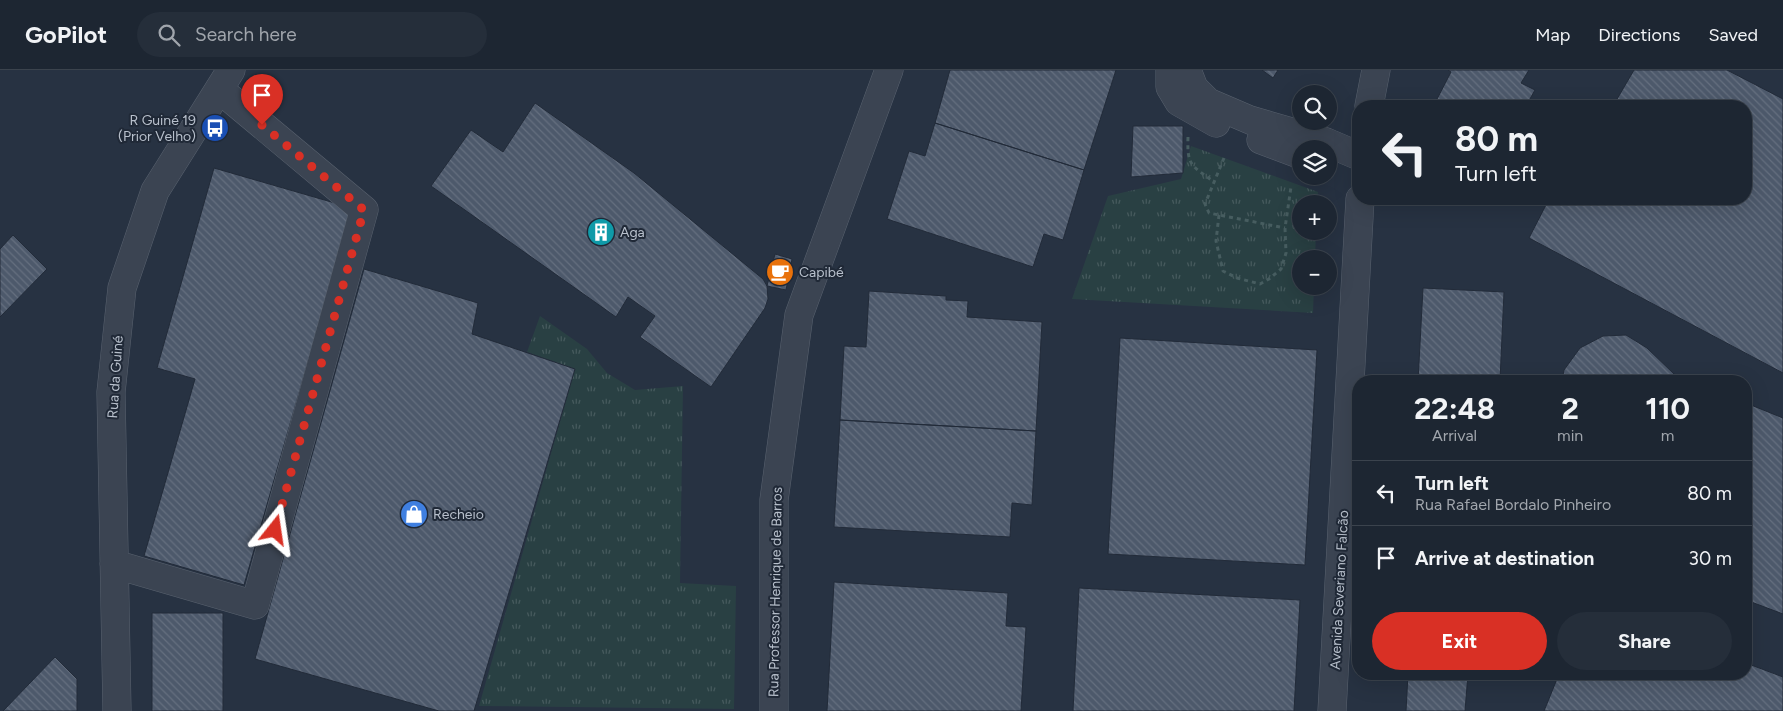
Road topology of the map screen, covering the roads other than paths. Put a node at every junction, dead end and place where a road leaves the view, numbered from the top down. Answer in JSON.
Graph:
{"nodes":[{"id":1,"x":890,"y":70,"type":"edge"},
{"id":2,"x":1170,"y":70,"type":"edge"},
{"id":3,"x":1187,"y":70,"type":"edge"},
{"id":4,"x":1376,"y":70,"type":"edge"},
{"id":5,"x":225,"y":79,"type":"edge"},
{"id":6,"x":1370,"y":100,"type":"edge"},
{"id":7,"x":1292,"y":152,"type":"edge"},
{"id":8,"x":1352,"y":155,"type":"edge"},
{"id":9,"x":1352,"y":159,"type":"edge"},
{"id":10,"x":1337,"y":162,"type":"edge"},
{"id":11,"x":1360,"y":205,"type":"edge"},
{"id":12,"x":114,"y":564,"type":"junction"},
{"id":13,"x":117,"y":711,"type":"edge"},
{"id":14,"x":774,"y":711,"type":"edge"},
{"id":15,"x":1332,"y":711,"type":"edge"}],
"edges":[{"from":1,"to":14,"type":"street","name":"Rua Professor Henrique de Barros"},
{"from":2,"to":7,"type":"street"},
{"from":3,"to":8,"type":"street"},
{"from":4,"to":6,"type":"street"},
{"from":5,"to":12,"type":"street","name":"Rua da Guiné"},
{"from":5,"to":12,"type":"street"},
{"from":9,"to":10,"type":"street"},
{"from":11,"to":15,"type":"street","name":"Avenida Severiano Falcão"},
{"from":12,"to":13,"type":"street","name":"Rua da Guiné"}]}
